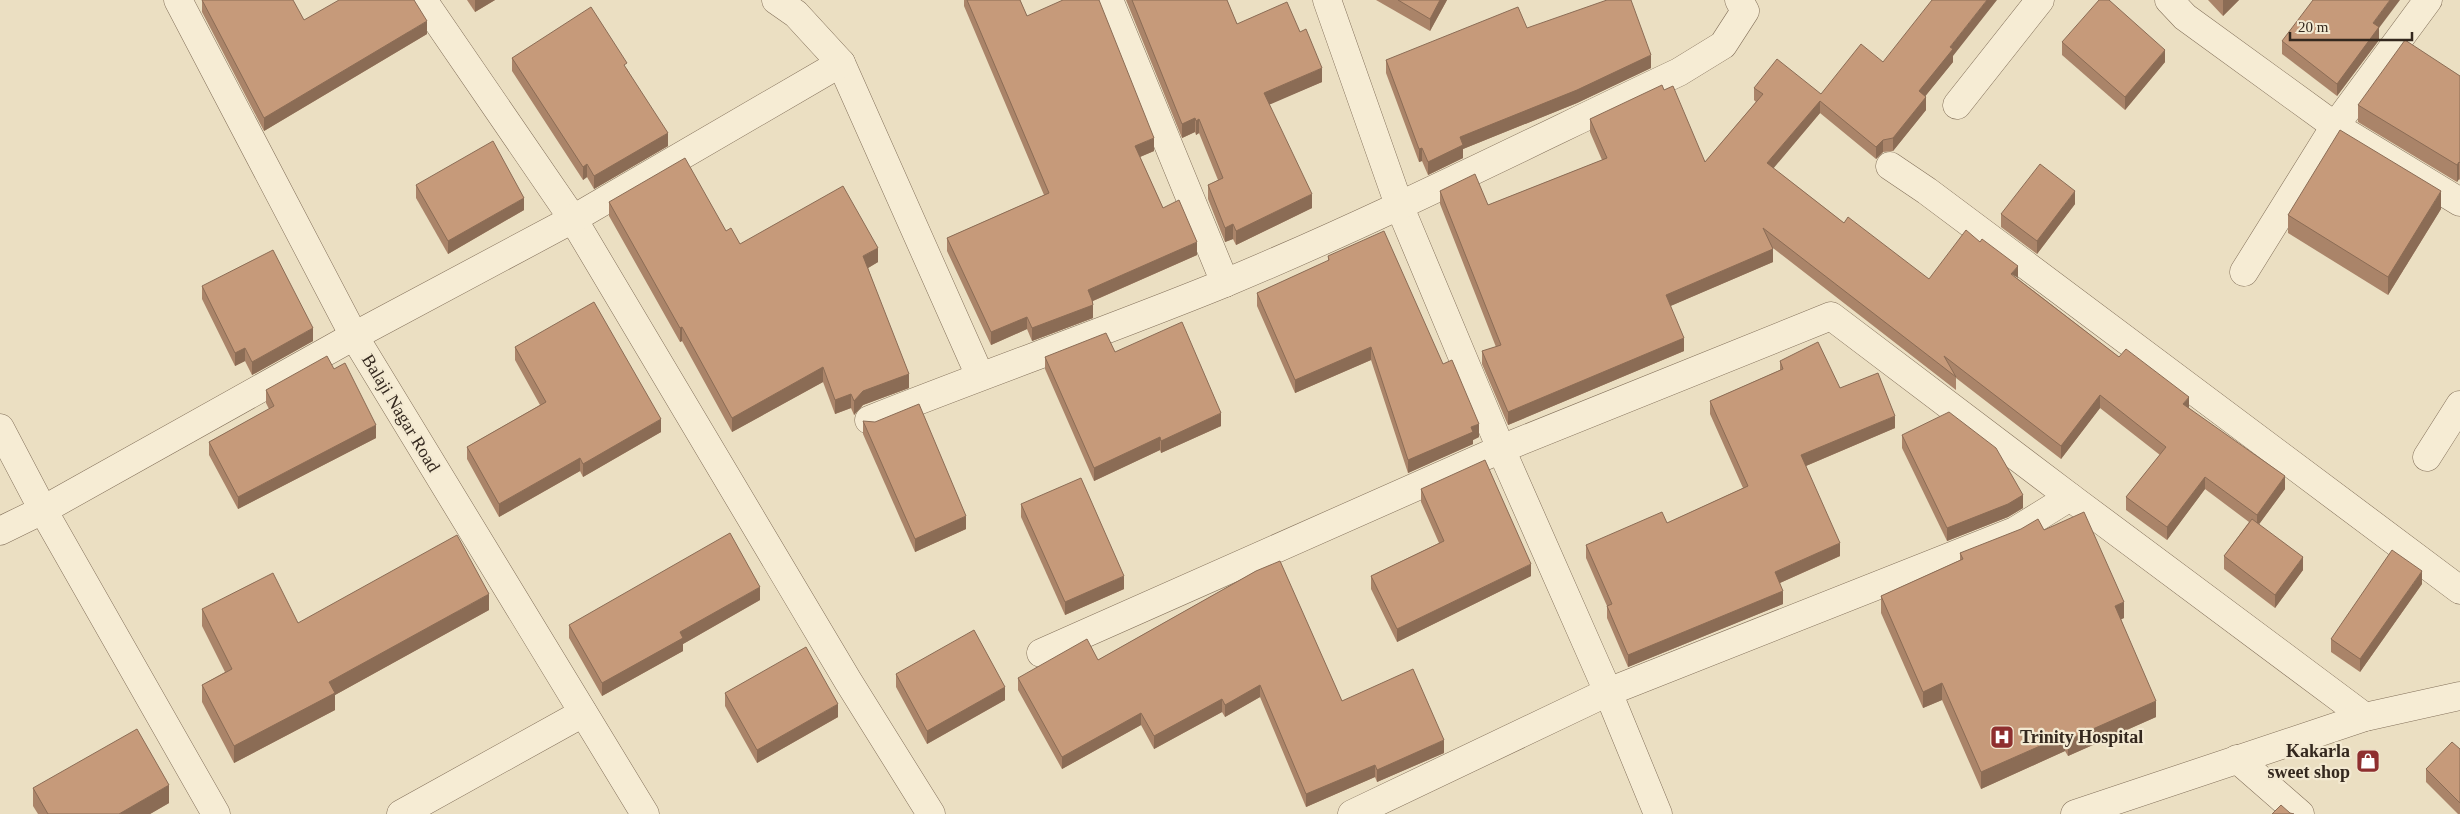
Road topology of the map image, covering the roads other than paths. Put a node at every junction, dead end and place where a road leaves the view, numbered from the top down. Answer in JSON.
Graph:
{"nodes":[{"id":1,"x":178,"y":0,"type":"edge"},
{"id":2,"x":776,"y":0,"type":"edge"},
{"id":3,"x":1109,"y":0,"type":"edge"},
{"id":4,"x":1327,"y":0,"type":"edge"},
{"id":5,"x":1739,"y":0,"type":"edge"},
{"id":6,"x":2040,"y":0,"type":"edge"},
{"id":7,"x":2169,"y":0,"type":"edge"},
{"id":8,"x":2428,"y":0,"type":"edge"},
{"id":9,"x":427,"y":6,"type":"dead end"},
{"id":10,"x":841,"y":63,"type":"junction"},
{"id":11,"x":1956,"y":105,"type":"dead end"},
{"id":12,"x":2335,"y":126,"type":"junction"},
{"id":13,"x":1890,"y":166,"type":"dead end"},
{"id":14,"x":2460,"y":202,"type":"edge"},
{"id":15,"x":1399,"y":205,"type":"junction"},
{"id":16,"x":573,"y":219,"type":"junction"},
{"id":17,"x":2244,"y":272,"type":"dead end"},
{"id":18,"x":1225,"y":283,"type":"junction"},
{"id":19,"x":354,"y":336,"type":"junction"},
{"id":20,"x":980,"y":376,"type":"junction"},
{"id":21,"x":2460,"y":405,"type":"edge"},
{"id":22,"x":869,"y":420,"type":"edge"},
{"id":23,"x":0,"y":428,"type":"edge"},
{"id":24,"x":1501,"y":449,"type":"junction"},
{"id":25,"x":2427,"y":457,"type":"dead end"},
{"id":26,"x":2070,"y":497,"type":"junction"},
{"id":27,"x":43,"y":510,"type":"junction"},
{"id":28,"x":0,"y":531,"type":"edge"},
{"id":29,"x":2460,"y":590,"type":"edge"},
{"id":30,"x":1041,"y":653,"type":"dead end"},
{"id":31,"x":1608,"y":692,"type":"junction"},
{"id":32,"x":2460,"y":696,"type":"edge"},
{"id":33,"x":583,"y":713,"type":"junction"},
{"id":34,"x":2365,"y":717,"type":"junction"},
{"id":35,"x":2237,"y":759,"type":"junction"},
{"id":36,"x":216,"y":814,"type":"edge"},
{"id":37,"x":401,"y":814,"type":"edge"},
{"id":38,"x":645,"y":814,"type":"edge"},
{"id":39,"x":931,"y":814,"type":"edge"},
{"id":40,"x":1352,"y":814,"type":"edge"},
{"id":41,"x":1658,"y":814,"type":"edge"},
{"id":42,"x":2075,"y":814,"type":"edge"},
{"id":43,"x":2300,"y":814,"type":"edge"}],
"edges":[{"from":1,"to":19,"type":"street","name":"Balaji Nagar Road"},
{"from":2,"to":10,"type":"street"},
{"from":3,"to":18,"type":"street"},
{"from":4,"to":15,"type":"street"},
{"from":5,"to":15,"type":"street"},
{"from":6,"to":11,"type":"street"},
{"from":7,"to":12,"type":"street"},
{"from":8,"to":12,"type":"street"},
{"from":9,"to":16,"type":"street"},
{"from":10,"to":16,"type":"street"},
{"from":10,"to":20,"type":"street"},
{"from":12,"to":14,"type":"street"},
{"from":12,"to":17,"type":"street"},
{"from":13,"to":29,"type":"street"},
{"from":15,"to":18,"type":"street"},
{"from":15,"to":24,"type":"street"},
{"from":16,"to":19,"type":"street"},
{"from":16,"to":39,"type":"street"},
{"from":18,"to":20,"type":"street"},
{"from":19,"to":27,"type":"street"},
{"from":19,"to":33,"type":"street","name":"Balaji Nagar Road"},
{"from":20,"to":22,"type":"street"},
{"from":21,"to":25,"type":"street"},
{"from":23,"to":27,"type":"street"},
{"from":24,"to":26,"type":"street"},
{"from":24,"to":30,"type":"street"},
{"from":24,"to":31,"type":"street"},
{"from":26,"to":31,"type":"street"},
{"from":26,"to":34,"type":"street"},
{"from":27,"to":28,"type":"street"},
{"from":27,"to":36,"type":"street"},
{"from":31,"to":40,"type":"street"},
{"from":31,"to":41,"type":"street"},
{"from":32,"to":34,"type":"street"},
{"from":33,"to":37,"type":"street"},
{"from":33,"to":38,"type":"street","name":"Balaji Nagar Road"},
{"from":34,"to":35,"type":"street"},
{"from":35,"to":42,"type":"street"},
{"from":35,"to":43,"type":"street"}]}
